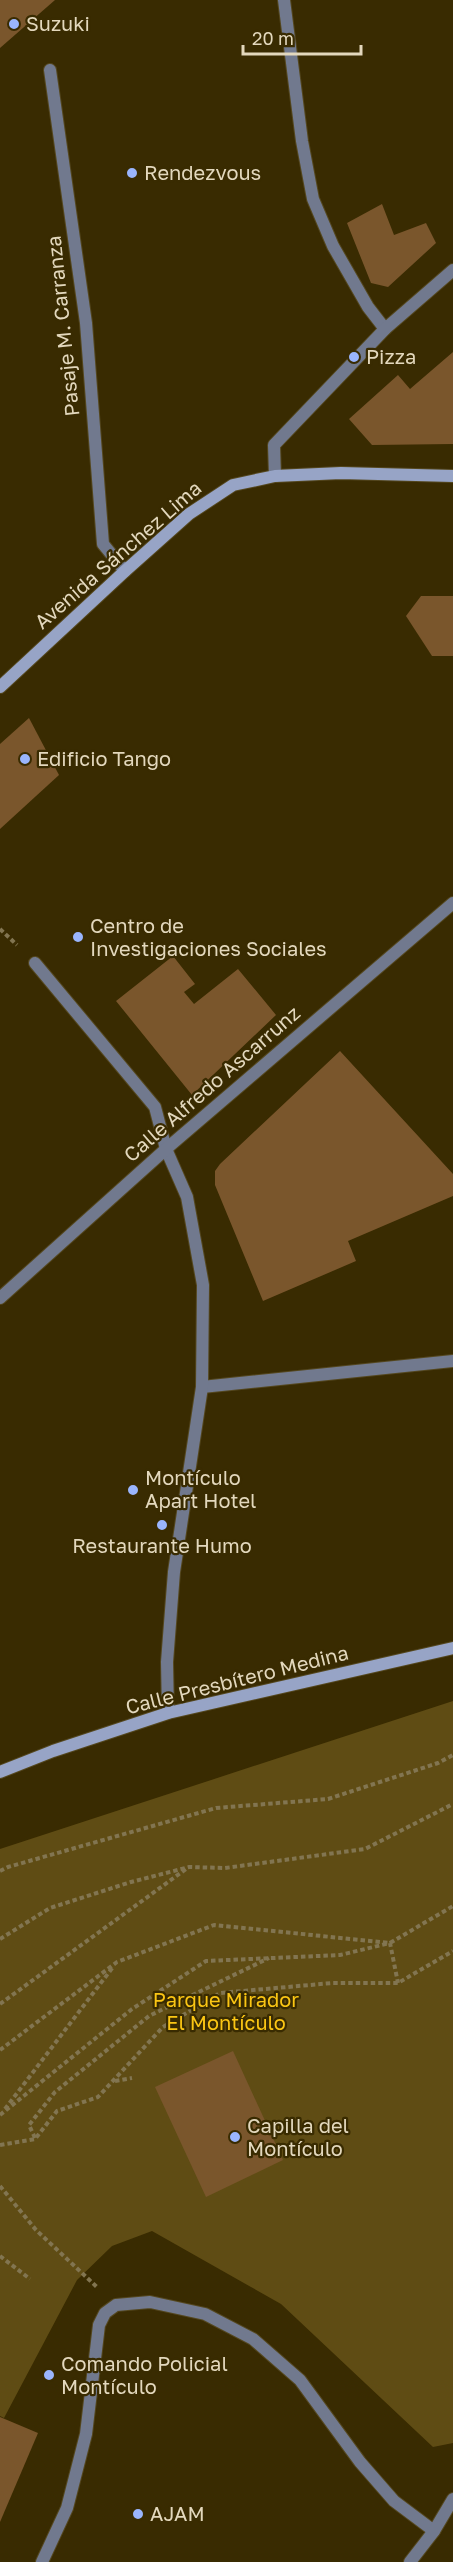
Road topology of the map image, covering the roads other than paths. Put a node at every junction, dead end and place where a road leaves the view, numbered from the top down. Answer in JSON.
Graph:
{"nodes":[{"id":1,"x":284,"y":0,"type":"edge"},
{"id":2,"x":50,"y":70,"type":"dead end"},
{"id":3,"x":453,"y":270,"type":"edge"},
{"id":4,"x":385,"y":330,"type":"junction"},
{"id":5,"x":275,"y":476,"type":"junction"},
{"id":6,"x":453,"y":476,"type":"edge"},
{"id":7,"x":125,"y":570,"type":"junction"},
{"id":8,"x":0,"y":687,"type":"edge"},
{"id":9,"x":452,"y":907,"type":"edge"},
{"id":10,"x":35,"y":963,"type":"dead end"},
{"id":11,"x":166,"y":1149,"type":"junction"},
{"id":12,"x":0,"y":1298,"type":"edge"},
{"id":13,"x":453,"y":1361,"type":"edge"},
{"id":14,"x":202,"y":1387,"type":"junction"},
{"id":15,"x":453,"y":1648,"type":"edge"},
{"id":16,"x":168,"y":1713,"type":"junction"},
{"id":17,"x":0,"y":1772,"type":"edge"},
{"id":18,"x":453,"y":2499,"type":"edge"},
{"id":19,"x":434,"y":2531,"type":"junction"},
{"id":20,"x":42,"y":2562,"type":"edge"},
{"id":21,"x":410,"y":2562,"type":"edge"}],
"edges":[{"from":1,"to":4,"type":"street"},
{"from":2,"to":7,"type":"street","name":"Pasaje M. Carranza"},
{"from":3,"to":4,"type":"street"},
{"from":4,"to":5,"type":"street"},
{"from":5,"to":6,"type":"main road","name":"Avenida Sánchez Lima"},
{"from":5,"to":7,"type":"main road","name":"Avenida Sánchez Lima"},
{"from":7,"to":8,"type":"main road","name":"Avenida Sánchez Lima"},
{"from":9,"to":11,"type":"street","name":"Calle Alfredo Ascarrunz"},
{"from":10,"to":11,"type":"street"},
{"from":11,"to":12,"type":"street","name":"Calle Alfredo Ascarrunz"},
{"from":11,"to":14,"type":"street"},
{"from":13,"to":14,"type":"street"},
{"from":14,"to":16,"type":"street"},
{"from":15,"to":16,"type":"main road","name":"Calle Presbítero Medina"},
{"from":16,"to":17,"type":"main road","name":"Calle Presbítero Medina"},
{"from":18,"to":19,"type":"street"},
{"from":19,"to":20,"type":"street"},
{"from":19,"to":21,"type":"street"}]}
